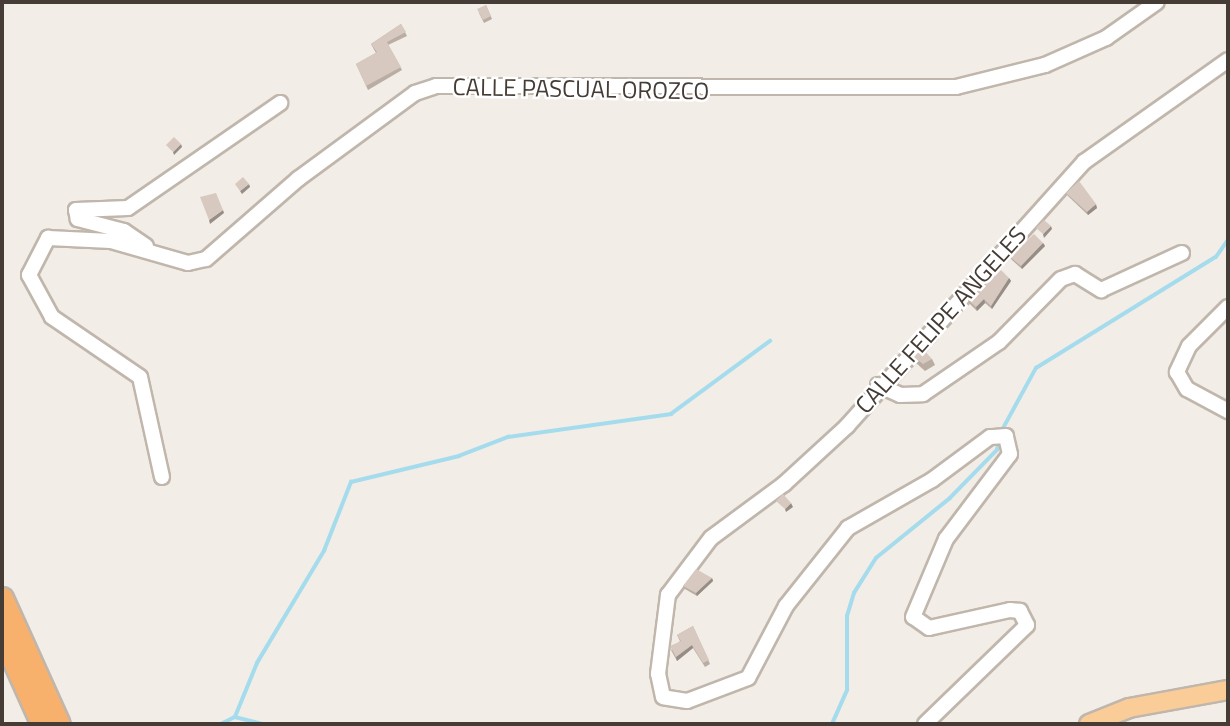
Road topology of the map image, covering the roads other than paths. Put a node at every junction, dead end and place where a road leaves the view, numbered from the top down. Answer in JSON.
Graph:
{"nodes":[{"id":1,"x":1157,"y":2,"type":"edge"},
{"id":2,"x":1228,"y":60,"type":"edge"},
{"id":3,"x":279,"y":103,"type":"dead end"},
{"id":4,"x":156,"y":253,"type":"junction"},
{"id":5,"x":1182,"y":253,"type":"dead end"},
{"id":6,"x":1228,"y":307,"type":"edge"},
{"id":7,"x":878,"y":385,"type":"junction"},
{"id":8,"x":1228,"y":411,"type":"edge"},
{"id":9,"x":162,"y":477,"type":"dead end"},
{"id":10,"x":2,"y":598,"type":"edge"},
{"id":11,"x":2,"y":635,"type":"edge"},
{"id":12,"x":1228,"y":690,"type":"edge"},
{"id":13,"x":42,"y":724,"type":"edge"},
{"id":14,"x":59,"y":724,"type":"edge"},
{"id":15,"x":925,"y":724,"type":"edge"},
{"id":16,"x":1089,"y":724,"type":"edge"}],
"edges":[{"from":1,"to":4,"type":"street","name":"CALLE PASCUAL OROZCO"},
{"from":2,"to":7,"type":"street","name":"CALLE FELIPE ANGELES"},
{"from":3,"to":4,"type":"street"},
{"from":4,"to":9,"type":"street","name":"CALLE PASCUAL OROZCO"},
{"from":5,"to":7,"type":"street"},
{"from":6,"to":8,"type":"street"},
{"from":7,"to":15,"type":"street","name":"CALLE FELIPE ANGELES"},
{"from":10,"to":14,"type":"highway"},
{"from":11,"to":13,"type":"highway"},
{"from":12,"to":16,"type":"main road"}]}
